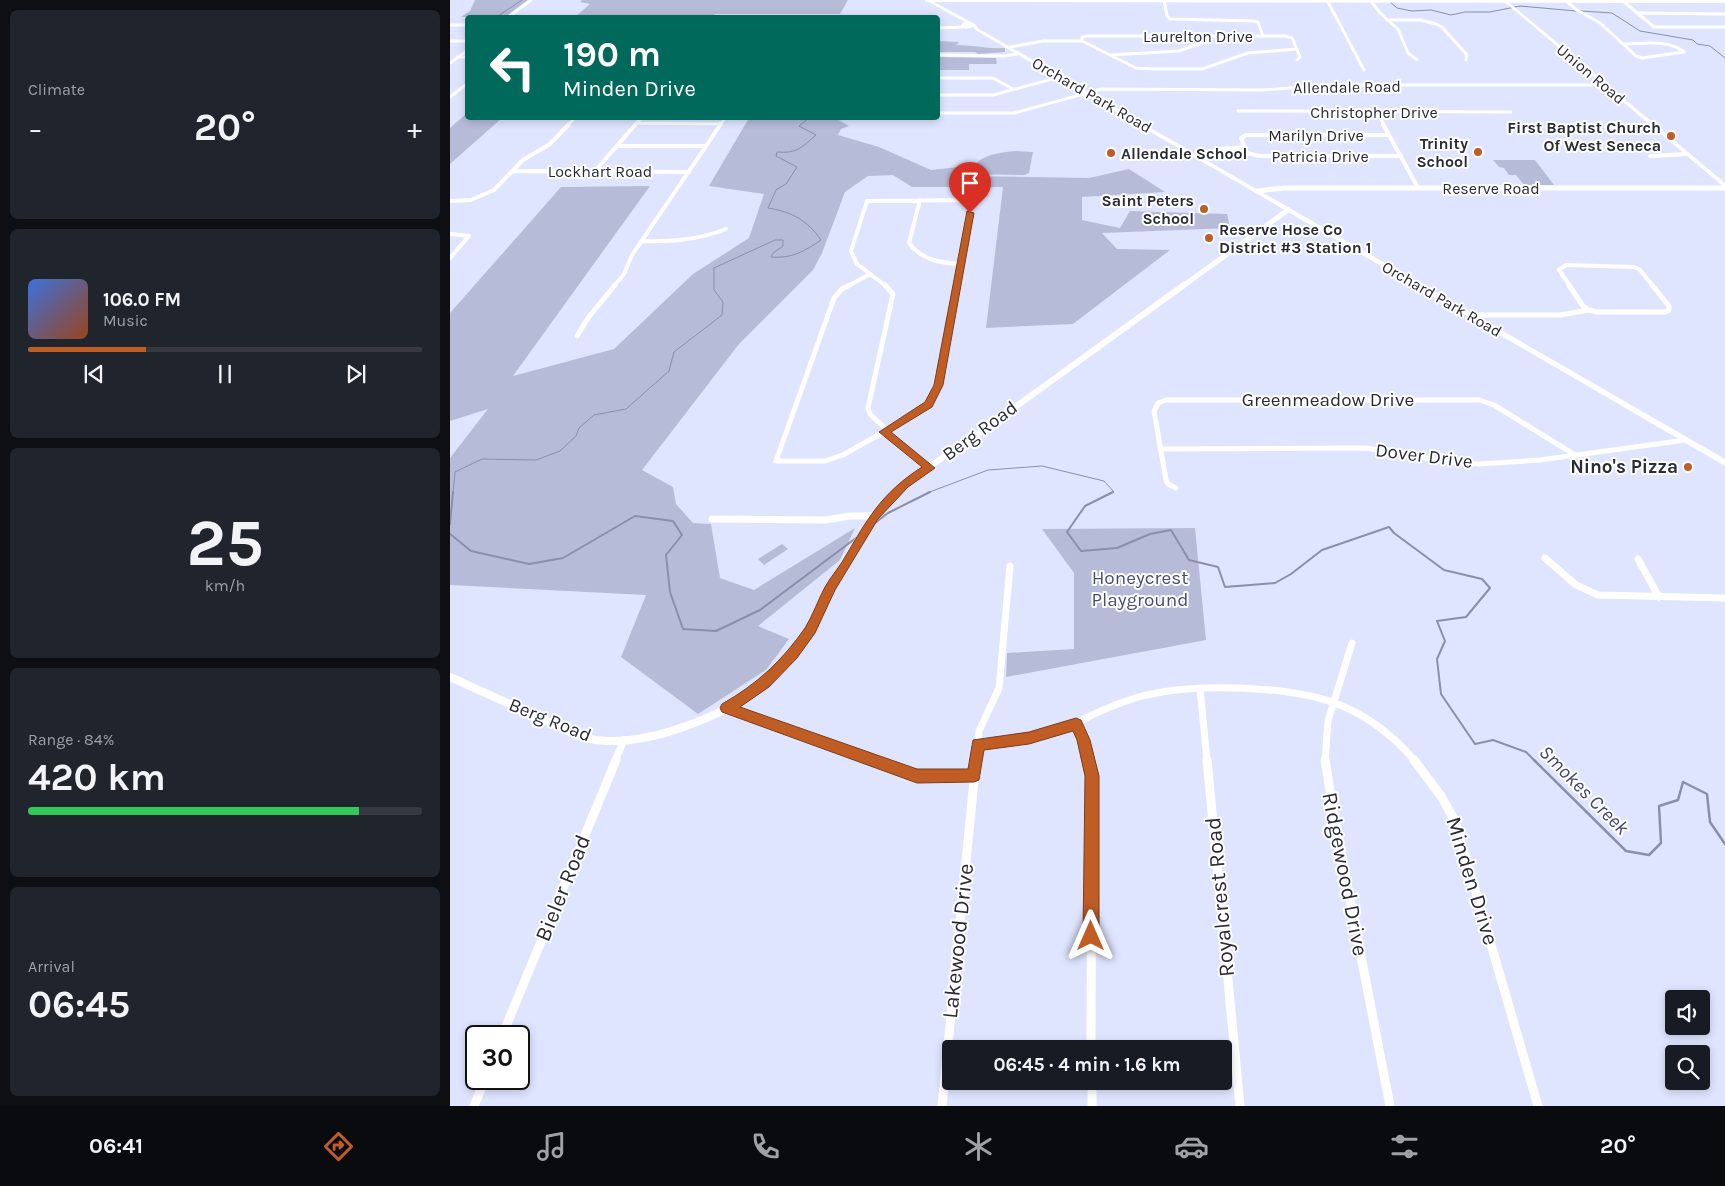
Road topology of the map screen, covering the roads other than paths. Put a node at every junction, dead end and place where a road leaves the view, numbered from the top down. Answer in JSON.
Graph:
{"nodes":[{"id":1,"x":531,"y":0,"type":"edge"},
{"id":2,"x":927,"y":0,"type":"edge"},
{"id":3,"x":1164,"y":0,"type":"edge"},
{"id":4,"x":1326,"y":0,"type":"edge"},
{"id":5,"x":1371,"y":0,"type":"edge"},
{"id":6,"x":1448,"y":0,"type":"edge"},
{"id":7,"x":1504,"y":0,"type":"edge"},
{"id":8,"x":1569,"y":1,"type":"edge"},
{"id":9,"x":1614,"y":1,"type":"edge"},
{"id":10,"x":1622,"y":1,"type":"edge"},
{"id":11,"x":1698,"y":1,"type":"edge"},
{"id":12,"x":1725,"y":1,"type":"edge"},
{"id":13,"x":1638,"y":13,"type":"junction"},
{"id":14,"x":1725,"y":14,"type":"edge"},
{"id":15,"x":511,"y":15,"type":"edge"},
{"id":16,"x":1387,"y":20,"type":"junction"},
{"id":17,"x":962,"y":24,"type":"junction"},
{"id":18,"x":450,"y":25,"type":"edge"},
{"id":19,"x":465,"y":26,"type":"edge"},
{"id":20,"x":974,"y":26,"type":"junction"},
{"id":21,"x":1725,"y":27,"type":"edge"},
{"id":22,"x":940,"y":28,"type":"edge"},
{"id":23,"x":1205,"y":36,"type":"junction"},
{"id":24,"x":1263,"y":36,"type":"junction"},
{"id":25,"x":450,"y":40,"type":"edge"},
{"id":26,"x":465,"y":41,"type":"edge"},
{"id":27,"x":1082,"y":41,"type":"junction"},
{"id":28,"x":1623,"y":44,"type":"junction"},
{"id":29,"x":1010,"y":48,"type":"junction"},
{"id":30,"x":1296,"y":49,"type":"junction"},
{"id":31,"x":465,"y":52,"type":"edge"},
{"id":32,"x":1018,"y":53,"type":"junction"},
{"id":33,"x":940,"y":55,"type":"edge"},
{"id":34,"x":1111,"y":55,"type":"junction"},
{"id":35,"x":1005,"y":56,"type":"joint"},
{"id":36,"x":457,"y":58,"type":"junction"},
{"id":37,"x":465,"y":58,"type":"edge"},
{"id":38,"x":1297,"y":60,"type":"dead end"},
{"id":39,"x":1417,"y":60,"type":"dead end"},
{"id":40,"x":1466,"y":60,"type":"dead end"},
{"id":41,"x":450,"y":63,"type":"edge"},
{"id":42,"x":1364,"y":70,"type":"dead end"},
{"id":43,"x":1060,"y":77,"type":"junction"},
{"id":44,"x":940,"y":78,"type":"edge"},
{"id":45,"x":465,"y":85,"type":"edge"},
{"id":46,"x":1606,"y":86,"type":"junction"},
{"id":47,"x":1013,"y":89,"type":"junction"},
{"id":48,"x":1088,"y":93,"type":"junction"},
{"id":49,"x":940,"y":95,"type":"edge"},
{"id":50,"x":450,"y":97,"type":"edge"},
{"id":51,"x":1238,"y":111,"type":"dead end"},
{"id":52,"x":1377,"y":112,"type":"junction"},
{"id":53,"x":1511,"y":112,"type":"dead end"},
{"id":54,"x":940,"y":113,"type":"edge"},
{"id":55,"x":573,"y":120,"type":"edge"},
{"id":56,"x":639,"y":120,"type":"edge"},
{"id":57,"x":724,"y":120,"type":"edge"},
{"id":58,"x":636,"y":123,"type":"junction"},
{"id":59,"x":721,"y":124,"type":"junction"},
{"id":60,"x":1389,"y":135,"type":"junction"},
{"id":61,"x":616,"y":146,"type":"junction"},
{"id":62,"x":705,"y":146,"type":"junction"},
{"id":63,"x":1244,"y":147,"type":"junction"},
{"id":64,"x":1687,"y":154,"type":"junction"},
{"id":65,"x":1401,"y":156,"type":"junction"},
{"id":66,"x":1650,"y":156,"type":"dead end"},
{"id":67,"x":1198,"y":157,"type":"junction"},
{"id":68,"x":512,"y":171,"type":"junction"},
{"id":69,"x":595,"y":171,"type":"junction"},
{"id":70,"x":688,"y":172,"type":"junction"},
{"id":71,"x":1725,"y":187,"type":"edge"},
{"id":72,"x":1418,"y":188,"type":"junction"},
{"id":73,"x":1257,"y":191,"type":"junction"},
{"id":74,"x":920,"y":200,"type":"junction"},
{"id":75,"x":450,"y":201,"type":"edge"},
{"id":76,"x":1288,"y":210,"type":"junction"},
{"id":77,"x":726,"y":229,"type":"dead end"},
{"id":78,"x":450,"y":234,"type":"edge"},
{"id":79,"x":641,"y":242,"type":"junction"},
{"id":80,"x":450,"y":258,"type":"edge"},
{"id":81,"x":960,"y":264,"type":"junction"},
{"id":82,"x":870,"y":274,"type":"junction"},
{"id":83,"x":1589,"y":310,"type":"junction"},
{"id":84,"x":1470,"y":315,"type":"junction"},
{"id":85,"x":577,"y":336,"type":"dead end"},
{"id":86,"x":886,"y":431,"type":"junction"},
{"id":87,"x":1686,"y":440,"type":"junction"},
{"id":88,"x":1160,"y":448,"type":"junction"},
{"id":89,"x":1576,"y":455,"type":"junction"},
{"id":90,"x":1725,"y":463,"type":"edge"},
{"id":91,"x":929,"y":468,"type":"junction"},
{"id":92,"x":1176,"y":488,"type":"dead end"},
{"id":93,"x":874,"y":516,"type":"junction"},
{"id":94,"x":712,"y":519,"type":"dead end"},
{"id":95,"x":1544,"y":558,"type":"dead end"},
{"id":96,"x":1638,"y":559,"type":"dead end"},
{"id":97,"x":1010,"y":566,"type":"dead end"},
{"id":98,"x":1659,"y":597,"type":"junction"},
{"id":99,"x":1725,"y":598,"type":"edge"},
{"id":100,"x":1352,"y":643,"type":"dead end"},
{"id":101,"x":450,"y":676,"type":"edge"},
{"id":102,"x":1200,"y":688,"type":"junction"},
{"id":103,"x":1334,"y":702,"type":"junction"},
{"id":104,"x":726,"y":708,"type":"junction"},
{"id":105,"x":1076,"y":724,"type":"junction"},
{"id":106,"x":624,"y":740,"type":"junction"},
{"id":107,"x":978,"y":744,"type":"junction"},
{"id":108,"x":974,"y":775,"type":"junction"},
{"id":109,"x":507,"y":1025,"type":"edge"},
{"id":110,"x":1091,"y":1040,"type":"edge"},
{"id":111,"x":481,"y":1090,"type":"edge"},
{"id":112,"x":1092,"y":1090,"type":"edge"},
{"id":113,"x":474,"y":1106,"type":"edge"},
{"id":114,"x":942,"y":1106,"type":"edge"},
{"id":115,"x":1092,"y":1106,"type":"edge"},
{"id":116,"x":1240,"y":1106,"type":"edge"},
{"id":117,"x":1390,"y":1106,"type":"edge"},
{"id":118,"x":1538,"y":1106,"type":"edge"}],
"edges":[{"from":1,"to":15,"type":"street"},
{"from":2,"to":3,"type":"street"},
{"from":2,"to":17,"type":"main road","name":"Orchard Park Road"},
{"from":3,"to":4,"type":"street"},
{"from":3,"to":24,"type":"street"},
{"from":4,"to":5,"type":"street"},
{"from":4,"to":42,"type":"street"},
{"from":5,"to":6,"type":"street"},
{"from":5,"to":16,"type":"street"},
{"from":6,"to":7,"type":"street"},
{"from":7,"to":8,"type":"street"},
{"from":7,"to":46,"type":"main road","name":"Union Road"},
{"from":8,"to":9,"type":"street"},
{"from":8,"to":28,"type":"street"},
{"from":9,"to":10,"type":"street"},
{"from":10,"to":11,"type":"street"},
{"from":10,"to":13,"type":"street"},
{"from":11,"to":12,"type":"street"},
{"from":13,"to":14,"type":"street"},
{"from":13,"to":21,"type":"street"},
{"from":16,"to":39,"type":"street"},
{"from":16,"to":40,"type":"street"},
{"from":17,"to":20,"type":"main road","name":"Orchard Park Road"},
{"from":17,"to":20,"type":"main road"},
{"from":17,"to":22,"type":"street"},
{"from":18,"to":19,"type":"street"},
{"from":20,"to":29,"type":"main road","name":"Orchard Park Road"},
{"from":23,"to":24,"type":"street","name":"Laurelton Drive"},
{"from":23,"to":27,"type":"street","name":"Laurelton Drive"},
{"from":23,"to":34,"type":"street"},
{"from":24,"to":30,"type":"street","name":"Laurelton Drive"},
{"from":25,"to":26,"type":"street"},
{"from":27,"to":29,"type":"street"},
{"from":27,"to":34,"type":"street"},
{"from":28,"to":28,"type":"street"},
{"from":29,"to":32,"type":"main road","name":"Orchard Park Road"},
{"from":30,"to":34,"type":"street"},
{"from":30,"to":38,"type":"street"},
{"from":31,"to":36,"type":"street"},
{"from":32,"to":35,"type":"street"},
{"from":32,"to":43,"type":"main road","name":"Orchard Park Road"},
{"from":33,"to":35,"type":"street"},
{"from":36,"to":37,"type":"street"},
{"from":36,"to":41,"type":"street"},
{"from":43,"to":47,"type":"street"},
{"from":43,"to":48,"type":"main road","name":"Orchard Park Road"},
{"from":44,"to":47,"type":"street"},
{"from":45,"to":50,"type":"street"},
{"from":46,"to":48,"type":"street","name":"Allendale Road"},
{"from":46,"to":64,"type":"main road","name":"Union Road"},
{"from":47,"to":49,"type":"street"},
{"from":48,"to":54,"type":"street","name":"Allendale Road"},
{"from":48,"to":67,"type":"main road","name":"Orchard Park Road"},
{"from":51,"to":52,"type":"street","name":"Christopher Drive"},
{"from":52,"to":53,"type":"street","name":"Christopher Drive"},
{"from":52,"to":60,"type":"street"},
{"from":55,"to":68,"type":"street"},
{"from":56,"to":58,"type":"street"},
{"from":57,"to":59,"type":"street"},
{"from":58,"to":59,"type":"street"},
{"from":58,"to":61,"type":"street"},
{"from":59,"to":62,"type":"street"},
{"from":60,"to":63,"type":"street","name":"Marilyn Drive"},
{"from":60,"to":65,"type":"street"},
{"from":61,"to":62,"type":"street"},
{"from":61,"to":69,"type":"street"},
{"from":62,"to":70,"type":"street"},
{"from":63,"to":65,"type":"street","name":"Patricia Drive"},
{"from":63,"to":67,"type":"street","name":"Marilyn Drive"},
{"from":64,"to":66,"type":"street"},
{"from":64,"to":71,"type":"main road","name":"Union Road"},
{"from":65,"to":72,"type":"street"},
{"from":67,"to":73,"type":"main road","name":"Orchard Park Road"},
{"from":68,"to":69,"type":"street","name":"Lockhart Road"},
{"from":68,"to":75,"type":"street"},
{"from":69,"to":70,"type":"street","name":"Lockhart Road"},
{"from":70,"to":79,"type":"street"},
{"from":71,"to":72,"type":"street","name":"Reserve Road"},
{"from":72,"to":73,"type":"street","name":"Reserve Road"},
{"from":73,"to":76,"type":"main road","name":"Orchard Park Road"},
{"from":74,"to":81,"type":"street"},
{"from":74,"to":81,"type":"street"},
{"from":74,"to":82,"type":"street"},
{"from":76,"to":84,"type":"main road","name":"Orchard Park Road"},
{"from":76,"to":91,"type":"street","name":"Berg Road"},
{"from":77,"to":79,"type":"street"},
{"from":78,"to":80,"type":"street"},
{"from":79,"to":85,"type":"street"},
{"from":81,"to":86,"type":"street"},
{"from":82,"to":86,"type":"street"},
{"from":82,"to":86,"type":"street"},
{"from":83,"to":83,"type":"street"},
{"from":83,"to":84,"type":"street"},
{"from":84,"to":87,"type":"main road","name":"Orchard Park Road"},
{"from":86,"to":91,"type":"street"},
{"from":87,"to":89,"type":"street","name":"Dover Drive"},
{"from":87,"to":90,"type":"main road","name":"Orchard Park Road"},
{"from":88,"to":89,"type":"street","name":"Dover Drive"},
{"from":88,"to":89,"type":"street","name":"Greenmeadow Drive"},
{"from":88,"to":92,"type":"street","name":"Greenmeadow Drive"},
{"from":91,"to":93,"type":"street","name":"Berg Road"},
{"from":93,"to":94,"type":"street"},
{"from":93,"to":104,"type":"street","name":"Berg Road"},
{"from":95,"to":98,"type":"street"},
{"from":96,"to":98,"type":"street"},
{"from":97,"to":107,"type":"street"},
{"from":98,"to":99,"type":"street"},
{"from":100,"to":103,"type":"street","name":"Ridgewood Drive"},
{"from":101,"to":106,"type":"street","name":"Berg Road"},
{"from":102,"to":103,"type":"street","name":"Minden Drive"},
{"from":102,"to":105,"type":"street","name":"Minden Drive"},
{"from":102,"to":116,"type":"street","name":"Royalcrest Road"},
{"from":103,"to":117,"type":"street","name":"Ridgewood Drive"},
{"from":103,"to":118,"type":"street","name":"Minden Drive"},
{"from":104,"to":106,"type":"street","name":"Berg Road"},
{"from":104,"to":108,"type":"street"},
{"from":105,"to":107,"type":"street","name":"Minden Drive"},
{"from":105,"to":110,"type":"street"},
{"from":106,"to":109,"type":"street","name":"Bieler Road"},
{"from":107,"to":108,"type":"street"},
{"from":108,"to":114,"type":"street","name":"Lakewood Drive"},
{"from":111,"to":113,"type":"street"},
{"from":112,"to":115,"type":"street"}]}
